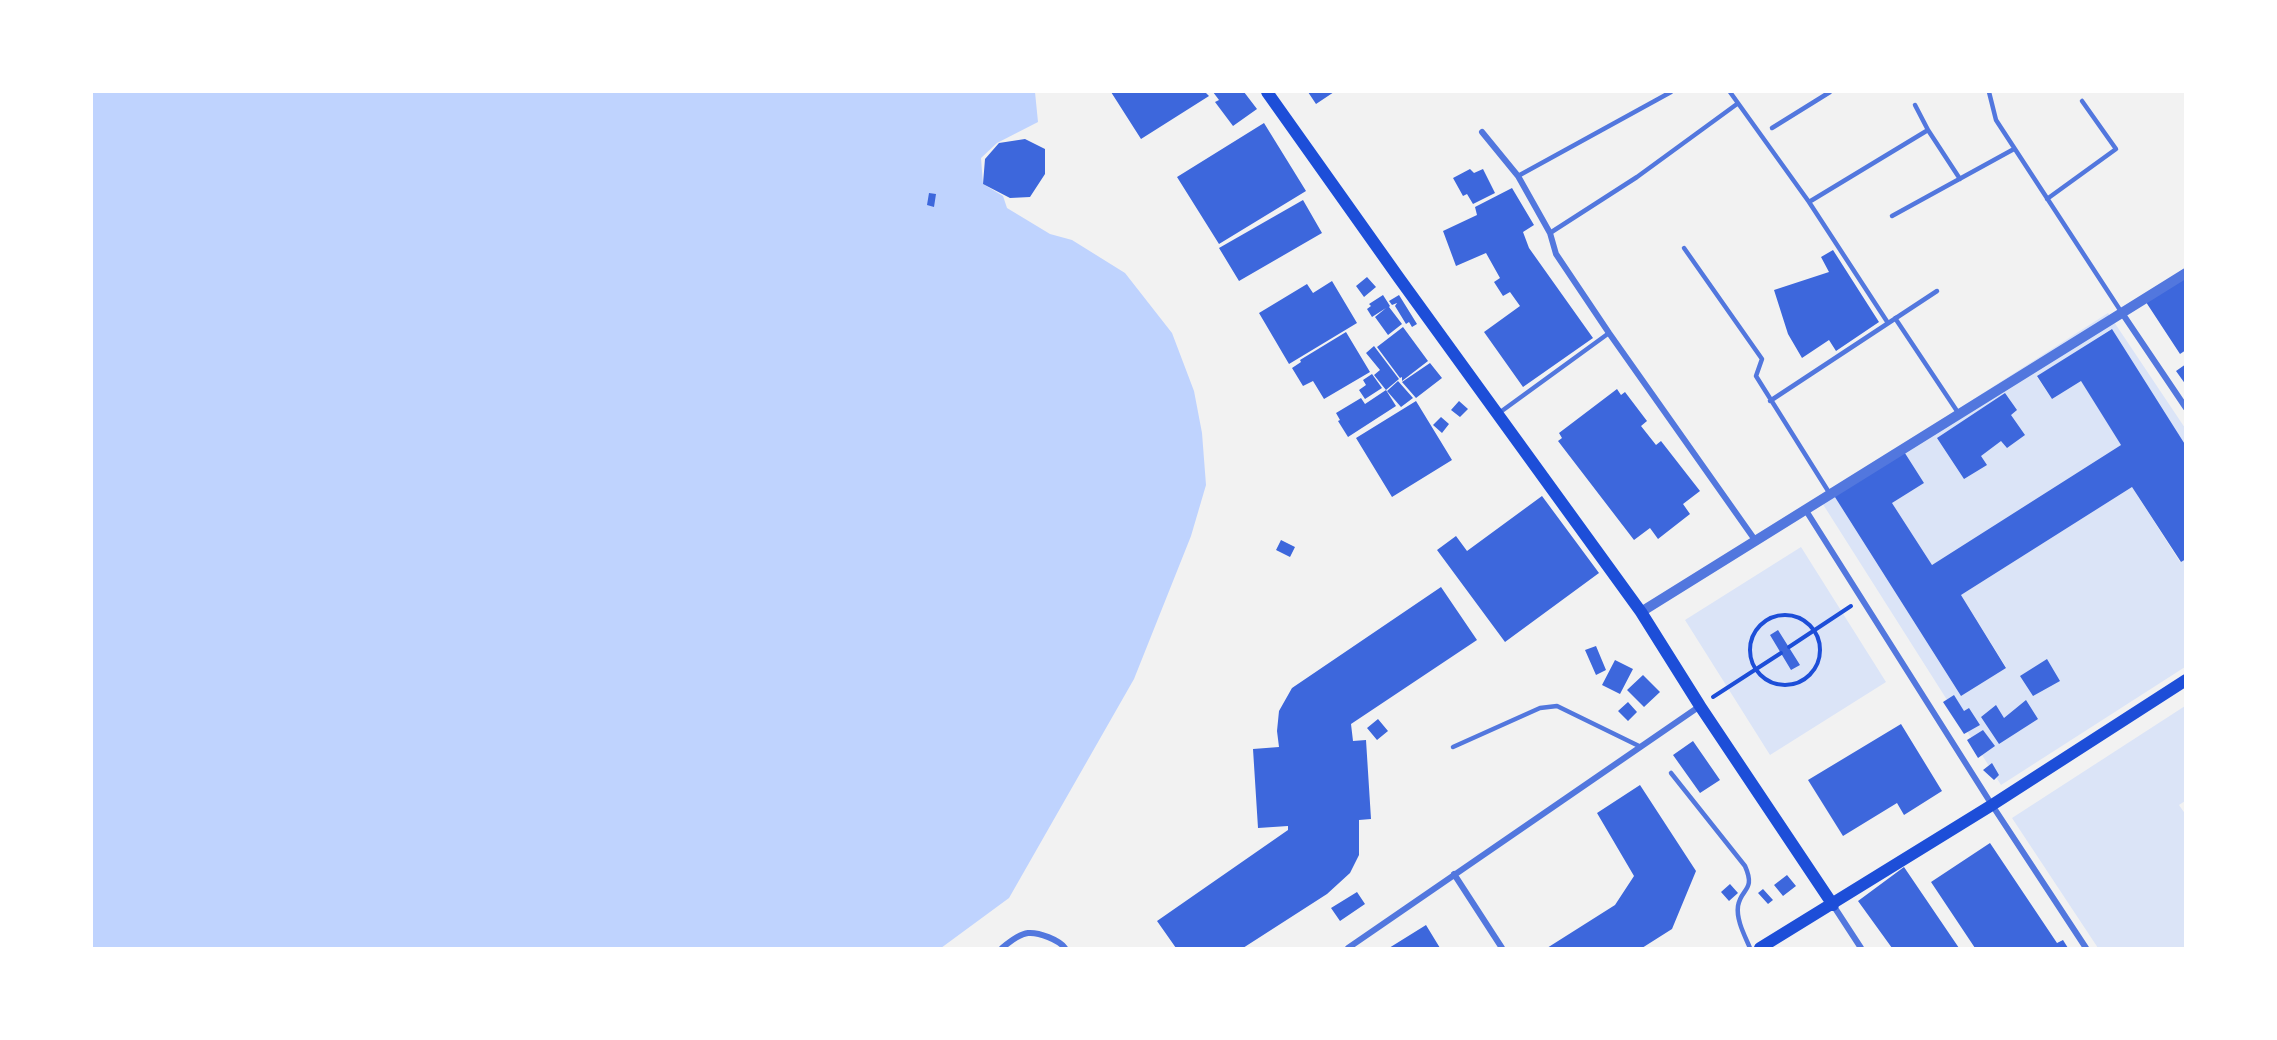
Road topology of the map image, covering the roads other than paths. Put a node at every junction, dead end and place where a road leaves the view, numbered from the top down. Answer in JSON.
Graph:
{"nodes":[{"id":1,"x":1267,"y":92,"type":"edge"},
{"id":2,"x":1671,"y":92,"type":"edge"},
{"id":3,"x":1730,"y":92,"type":"edge"},
{"id":4,"x":1830,"y":92,"type":"edge"},
{"id":5,"x":1989,"y":92,"type":"edge"},
{"id":6,"x":2082,"y":101,"type":"dead end"},
{"id":7,"x":1737,"y":104,"type":"junction"},
{"id":8,"x":1915,"y":105,"type":"dead end"},
{"id":9,"x":1772,"y":128,"type":"dead end"},
{"id":10,"x":1928,"y":130,"type":"junction"},
{"id":11,"x":1482,"y":132,"type":"dead end"},
{"id":12,"x":2014,"y":149,"type":"junction"},
{"id":13,"x":1518,"y":176,"type":"junction"},
{"id":14,"x":1960,"y":179,"type":"junction"},
{"id":15,"x":2047,"y":199,"type":"junction"},
{"id":16,"x":1809,"y":202,"type":"junction"},
{"id":17,"x":1892,"y":216,"type":"dead end"},
{"id":18,"x":1550,"y":233,"type":"junction"},
{"id":19,"x":1684,"y":248,"type":"dead end"},
{"id":20,"x":2186,"y":273,"type":"edge"},
{"id":21,"x":1937,"y":291,"type":"dead end"},
{"id":22,"x":2122,"y":313,"type":"junction"},
{"id":23,"x":1895,"y":318,"type":"junction"},
{"id":24,"x":1888,"y":322,"type":"junction"},
{"id":25,"x":1609,"y":333,"type":"junction"},
{"id":26,"x":1770,"y":401,"type":"junction"},
{"id":27,"x":2186,"y":408,"type":"edge"},
{"id":28,"x":1959,"y":414,"type":"junction"},
{"id":29,"x":1497,"y":415,"type":"junction"},
{"id":30,"x":1830,"y":494,"type":"junction"},
{"id":31,"x":1805,"y":509,"type":"junction"},
{"id":32,"x":1755,"y":540,"type":"junction"},
{"id":33,"x":1641,"y":612,"type":"junction"},
{"id":34,"x":2186,"y":680,"type":"edge"},
{"id":35,"x":1700,"y":706,"type":"junction"},
{"id":36,"x":1453,"y":747,"type":"dead end"},
{"id":37,"x":1641,"y":747,"type":"junction"},
{"id":38,"x":1671,"y":773,"type":"dead end"},
{"id":39,"x":1992,"y":805,"type":"junction"},
{"id":40,"x":1454,"y":874,"type":"junction"},
{"id":41,"x":1833,"y":905,"type":"junction"},
{"id":42,"x":1002,"y":948,"type":"edge"},
{"id":43,"x":1065,"y":948,"type":"edge"},
{"id":44,"x":1348,"y":948,"type":"edge"},
{"id":45,"x":1502,"y":948,"type":"edge"},
{"id":46,"x":1750,"y":948,"type":"edge"},
{"id":47,"x":1760,"y":948,"type":"edge"},
{"id":48,"x":1861,"y":948,"type":"edge"},
{"id":49,"x":2086,"y":948,"type":"edge"}],
"edges":[{"from":1,"to":29,"type":"main road"},
{"from":2,"to":13,"type":"lane"},
{"from":3,"to":7,"type":"lane"},
{"from":4,"to":9,"type":"lane"},
{"from":5,"to":12,"type":"lane"},
{"from":6,"to":15,"type":"lane"},
{"from":7,"to":16,"type":"lane"},
{"from":7,"to":18,"type":"lane"},
{"from":8,"to":10,"type":"lane"},
{"from":10,"to":14,"type":"lane"},
{"from":10,"to":16,"type":"lane"},
{"from":11,"to":13,"type":"street"},
{"from":12,"to":14,"type":"lane"},
{"from":12,"to":15,"type":"lane"},
{"from":13,"to":18,"type":"street"},
{"from":14,"to":17,"type":"lane"},
{"from":15,"to":22,"type":"lane"},
{"from":16,"to":24,"type":"lane"},
{"from":18,"to":25,"type":"street"},
{"from":19,"to":26,"type":"lane"},
{"from":20,"to":22,"type":"street"},
{"from":21,"to":23,"type":"lane"},
{"from":22,"to":27,"type":"street"},
{"from":22,"to":28,"type":"street"},
{"from":23,"to":24,"type":"lane"},
{"from":23,"to":28,"type":"lane"},
{"from":24,"to":26,"type":"lane"},
{"from":25,"to":29,"type":"lane"},
{"from":25,"to":32,"type":"street"},
{"from":26,"to":30,"type":"lane"},
{"from":28,"to":30,"type":"street"},
{"from":29,"to":33,"type":"main road"},
{"from":30,"to":31,"type":"street"},
{"from":31,"to":32,"type":"street"},
{"from":31,"to":39,"type":"street"},
{"from":32,"to":33,"type":"street"},
{"from":33,"to":35,"type":"main road"},
{"from":34,"to":39,"type":"main road"},
{"from":35,"to":37,"type":"street"},
{"from":35,"to":41,"type":"main road"},
{"from":36,"to":37,"type":"lane"},
{"from":37,"to":40,"type":"street"},
{"from":38,"to":46,"type":"lane"},
{"from":39,"to":41,"type":"main road"},
{"from":39,"to":49,"type":"street"},
{"from":40,"to":44,"type":"street"},
{"from":40,"to":45,"type":"street"},
{"from":41,"to":47,"type":"main road"},
{"from":41,"to":48,"type":"street"},
{"from":42,"to":43,"type":"street"}]}
